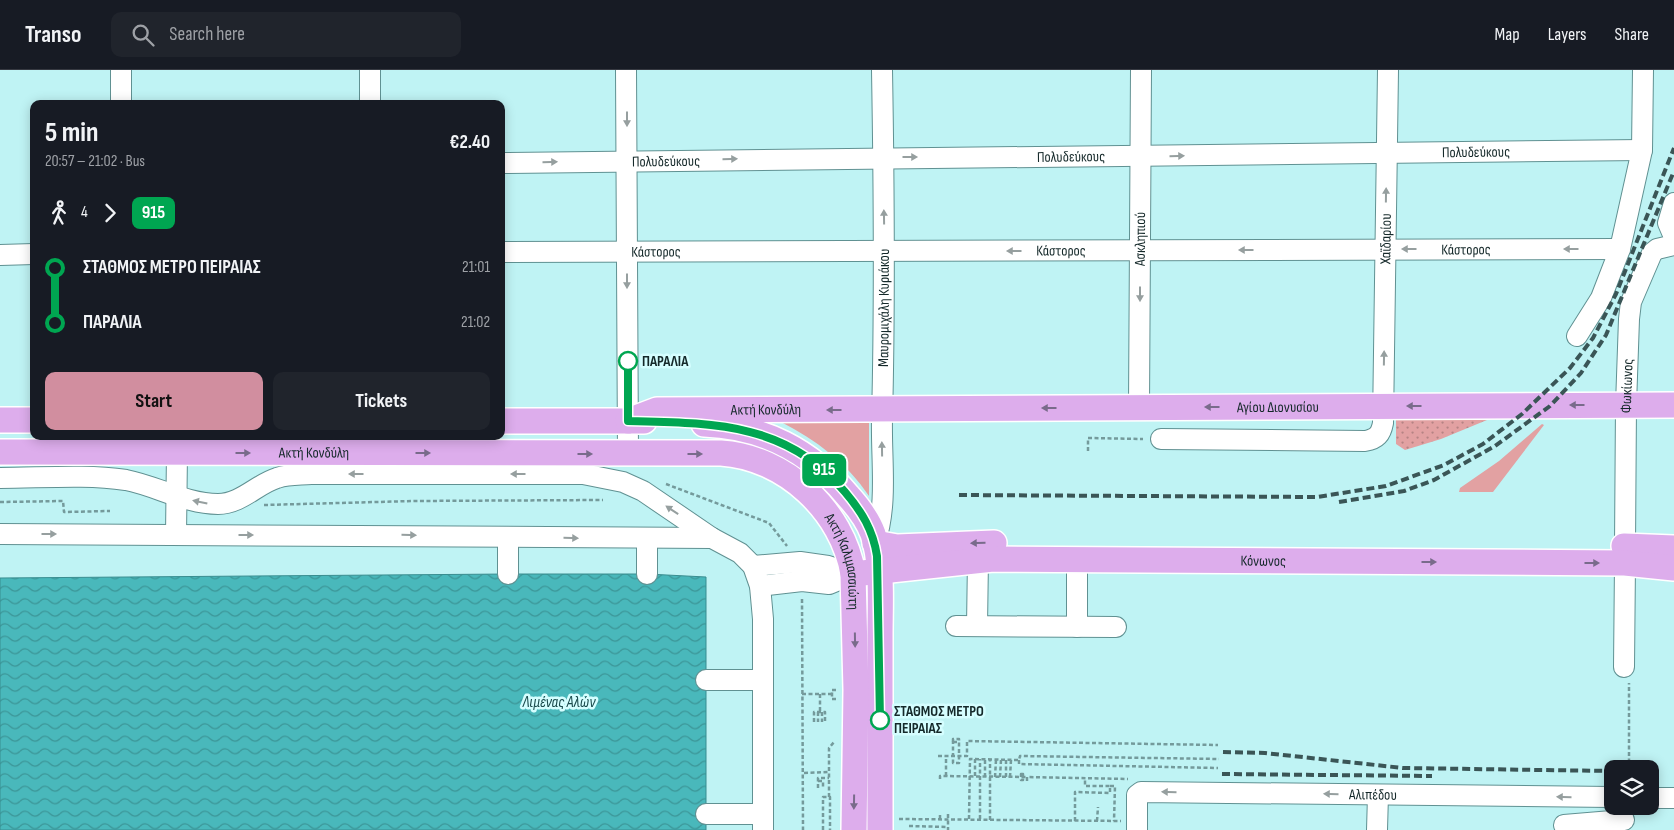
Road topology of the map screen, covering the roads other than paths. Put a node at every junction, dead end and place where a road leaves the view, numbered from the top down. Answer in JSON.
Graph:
{"nodes":[{"id":1,"x":121,"y":70,"type":"edge"},
{"id":2,"x":370,"y":70,"type":"edge"},
{"id":3,"x":626,"y":70,"type":"edge"},
{"id":4,"x":882,"y":70,"type":"edge"},
{"id":5,"x":1141,"y":70,"type":"edge"},
{"id":6,"x":1388,"y":70,"type":"edge"},
{"id":7,"x":1643,"y":70,"type":"edge"},
{"id":8,"x":121,"y":100,"type":"edge"},
{"id":9,"x":370,"y":100,"type":"edge"},
{"id":10,"x":1642,"y":150,"type":"junction"},
{"id":11,"x":1387,"y":154,"type":"junction"},
{"id":12,"x":1140,"y":156,"type":"junction"},
{"id":13,"x":884,"y":157,"type":"junction"},
{"id":14,"x":627,"y":161,"type":"junction"},
{"id":15,"x":505,"y":163,"type":"edge"},
{"id":16,"x":1671,"y":209,"type":"edge"},
{"id":17,"x":1674,"y":237,"type":"edge"},
{"id":18,"x":1674,"y":245,"type":"edge"},
{"id":19,"x":1386,"y":249,"type":"junction"},
{"id":20,"x":1620,"y":249,"type":"junction"},
{"id":21,"x":1140,"y":250,"type":"junction"},
{"id":22,"x":885,"y":251,"type":"junction"},
{"id":23,"x":505,"y":252,"type":"edge"},
{"id":24,"x":627,"y":252,"type":"junction"},
{"id":25,"x":30,"y":254,"type":"edge"},
{"id":26,"x":0,"y":255,"type":"edge"},
{"id":27,"x":1577,"y":336,"type":"dead end"},
{"id":28,"x":1626,"y":405,"type":"junction"},
{"id":29,"x":1674,"y":405,"type":"edge"},
{"id":30,"x":1383,"y":406,"type":"junction"},
{"id":31,"x":1139,"y":408,"type":"junction"},
{"id":32,"x":882,"y":409,"type":"junction"},
{"id":33,"x":0,"y":420,"type":"edge"},
{"id":34,"x":30,"y":420,"type":"edge"},
{"id":35,"x":505,"y":421,"type":"edge"},
{"id":36,"x":628,"y":421,"type":"junction"},
{"id":37,"x":1161,"y":439,"type":"road end"},
{"id":38,"x":124,"y":444,"type":"edge"},
{"id":39,"x":372,"y":445,"type":"edge"},
{"id":40,"x":0,"y":452,"type":"edge"},
{"id":41,"x":177,"y":452,"type":"junction"},
{"id":42,"x":628,"y":454,"type":"junction"},
{"id":43,"x":0,"y":478,"type":"edge"},
{"id":44,"x":178,"y":496,"type":"junction"},
{"id":45,"x":0,"y":534,"type":"edge"},
{"id":46,"x":176,"y":535,"type":"junction"},
{"id":47,"x":508,"y":537,"type":"junction"},
{"id":48,"x":647,"y":538,"type":"junction"},
{"id":49,"x":712,"y":538,"type":"junction"},
{"id":50,"x":875,"y":543,"type":"junction"},
{"id":51,"x":1674,"y":548,"type":"edge"},
{"id":52,"x":1625,"y":555,"type":"junction"},
{"id":53,"x":978,"y":559,"type":"junction"},
{"id":54,"x":1077,"y":559,"type":"junction"},
{"id":55,"x":753,"y":566,"type":"junction"},
{"id":56,"x":1674,"y":568,"type":"edge"},
{"id":57,"x":878,"y":570,"type":"junction"},
{"id":58,"x":508,"y":574,"type":"dead end"},
{"id":59,"x":647,"y":574,"type":"dead end"},
{"id":60,"x":853,"y":574,"type":"junction"},
{"id":61,"x":760,"y":586,"type":"junction"},
{"id":62,"x":956,"y":626,"type":"dead end"},
{"id":63,"x":977,"y":626,"type":"junction"},
{"id":64,"x":1077,"y":627,"type":"junction"},
{"id":65,"x":1116,"y":627,"type":"dead end"},
{"id":66,"x":1627,"y":671,"type":"road end"},
{"id":67,"x":706,"y":680,"type":"dead end"},
{"id":68,"x":763,"y":680,"type":"junction"},
{"id":69,"x":1378,"y":795,"type":"junction"},
{"id":70,"x":1604,"y":797,"type":"edge"},
{"id":71,"x":1659,"y":798,"type":"edge"},
{"id":72,"x":1674,"y":798,"type":"edge"},
{"id":73,"x":706,"y":814,"type":"dead end"},
{"id":74,"x":1624,"y":819,"type":"edge"},
{"id":75,"x":763,"y":822,"type":"edge"},
{"id":76,"x":889,"y":824,"type":"edge"},
{"id":77,"x":1564,"y":825,"type":"dead end"},
{"id":78,"x":1137,"y":826,"type":"edge"},
{"id":79,"x":854,"y":830,"type":"edge"},
{"id":80,"x":1377,"y":830,"type":"edge"}],
"edges":[{"from":1,"to":8,"type":"street"},
{"from":2,"to":9,"type":"street"},
{"from":3,"to":14,"type":"street","one_way":true},
{"from":4,"to":13,"type":"street","name":"Μαυρομιχάλη Κυριάκου"},
{"from":5,"to":12,"type":"street","name":"Ασκληπιού"},
{"from":6,"to":11,"type":"street","name":"Χαϊδαρίου"},
{"from":7,"to":10,"type":"street"},
{"from":10,"to":11,"type":"street","name":"Πολυδεύκους"},
{"from":10,"to":20,"type":"street"},
{"from":12,"to":11,"type":"street","name":"Πολυδεύκους","one_way":true},
{"from":19,"to":11,"type":"street","name":"Χαϊδαρίου","one_way":true},
{"from":13,"to":12,"type":"street","name":"Πολυδεύκους","one_way":true},
{"from":12,"to":21,"type":"street","name":"Ασκληπιού"},
{"from":14,"to":13,"type":"street","name":"Πολυδεύκους","one_way":true},
{"from":22,"to":13,"type":"street","name":"Μαυρομιχάλη Κυριάκου","one_way":true},
{"from":15,"to":14,"type":"street","name":"Πολυδεύκους","one_way":true},
{"from":14,"to":24,"type":"street"},
{"from":16,"to":17,"type":"street"},
{"from":18,"to":28,"type":"street","name":"Φωκίωνος"},
{"from":20,"to":19,"type":"street","name":"Κάστορος","one_way":true},
{"from":19,"to":21,"type":"street","name":"Κάστορος","one_way":true},
{"from":30,"to":19,"type":"street","name":"Χαϊδαρίου","one_way":true},
{"from":20,"to":27,"type":"street"},
{"from":21,"to":22,"type":"street","name":"Κάστορος","one_way":true},
{"from":21,"to":31,"type":"street","name":"Ασκληπιού","one_way":true},
{"from":22,"to":24,"type":"street","name":"Κάστορος"},
{"from":22,"to":32,"type":"street","name":"Μαυρομιχάλη Κυριάκου"},
{"from":23,"to":24,"type":"street","name":"Κάστορος"},
{"from":24,"to":36,"type":"street","one_way":true},
{"from":25,"to":26,"type":"street"},
{"from":28,"to":29,"type":"main road","name":"Αγίου Διονυσίου"},
{"from":28,"to":30,"type":"main road","name":"Αγίου Διονυσίου","one_way":true},
{"from":28,"to":52,"type":"street","name":"Φωκίωνος"},
{"from":30,"to":31,"type":"main road","name":"Αγίου Διονυσίου","one_way":true},
{"from":30,"to":37,"type":"street","name":"Χαϊδαρίου"},
{"from":31,"to":32,"type":"main road","name":"Αγίου Διονυσίου","one_way":true},
{"from":32,"to":36,"type":"main road","name":"Ακτή Κονδύλη","one_way":true},
{"from":50,"to":32,"type":"street","name":"Μαυρομιχάλη Κυριάκου","one_way":true},
{"from":33,"to":34,"type":"main road"},
{"from":35,"to":36,"type":"main road","name":"Ακτή Κονδύλη"},
{"from":36,"to":42,"type":"street"},
{"from":36,"to":50,"type":"main road","name":"Ακτή Καλιμασσιώτη"},
{"from":38,"to":40,"type":"main road","name":"Ακτή Κονδύλη"},
{"from":38,"to":41,"type":"main road","name":"Ακτή Κονδύλη"},
{"from":41,"to":39,"type":"main road","name":"Ακτή Κονδύλη","one_way":true},
{"from":39,"to":42,"type":"main road","name":"Ακτή Κονδύλη","one_way":true},
{"from":41,"to":44,"type":"street"},
{"from":42,"to":60,"type":"main road","name":"Ακτή Καλιμασσιώτη","one_way":true},
{"from":43,"to":44,"type":"street"},
{"from":44,"to":46,"type":"street"},
{"from":49,"to":44,"type":"street","one_way":true},
{"from":45,"to":46,"type":"street","one_way":true},
{"from":46,"to":47,"type":"street","one_way":true},
{"from":47,"to":48,"type":"street","one_way":true},
{"from":47,"to":58,"type":"street"},
{"from":48,"to":49,"type":"street"},
{"from":48,"to":59,"type":"street"},
{"from":49,"to":55,"type":"street"},
{"from":52,"to":50,"type":"main road","name":"Κόνωνος","one_way":true},
{"from":50,"to":57,"type":"main road","name":"Ακτή Καλιμασσιώτη"},
{"from":51,"to":52,"type":"main road","name":"Κόνωνος"},
{"from":54,"to":52,"type":"main road","name":"Κόνωνος","one_way":true},
{"from":52,"to":56,"type":"main road","name":"Κόνωνος"},
{"from":52,"to":66,"type":"street","name":"Φωκίωνος"},
{"from":53,"to":54,"type":"main road","name":"Κόνωνος"},
{"from":53,"to":57,"type":"main road","name":"Κόνωνος"},
{"from":53,"to":63,"type":"street"},
{"from":54,"to":64,"type":"street"},
{"from":55,"to":60,"type":"street"},
{"from":55,"to":61,"type":"street"},
{"from":57,"to":60,"type":"main road","name":"Κόνωνος"},
{"from":57,"to":76,"type":"main road","name":"Ακτή Καλιμασσιώτη"},
{"from":60,"to":61,"type":"street"},
{"from":60,"to":79,"type":"main road","name":"Ακτή Καλιμασσιώτη","one_way":true},
{"from":61,"to":68,"type":"street"},
{"from":62,"to":63,"type":"street"},
{"from":63,"to":64,"type":"street"},
{"from":64,"to":65,"type":"street"},
{"from":67,"to":68,"type":"street"},
{"from":68,"to":75,"type":"street"},
{"from":70,"to":69,"type":"street","name":"Αλιπέδου","one_way":true},
{"from":69,"to":78,"type":"street","name":"Αλιπέδου","one_way":true},
{"from":69,"to":80,"type":"street"},
{"from":71,"to":72,"type":"street"},
{"from":73,"to":75,"type":"street"},
{"from":74,"to":77,"type":"street"}]}
